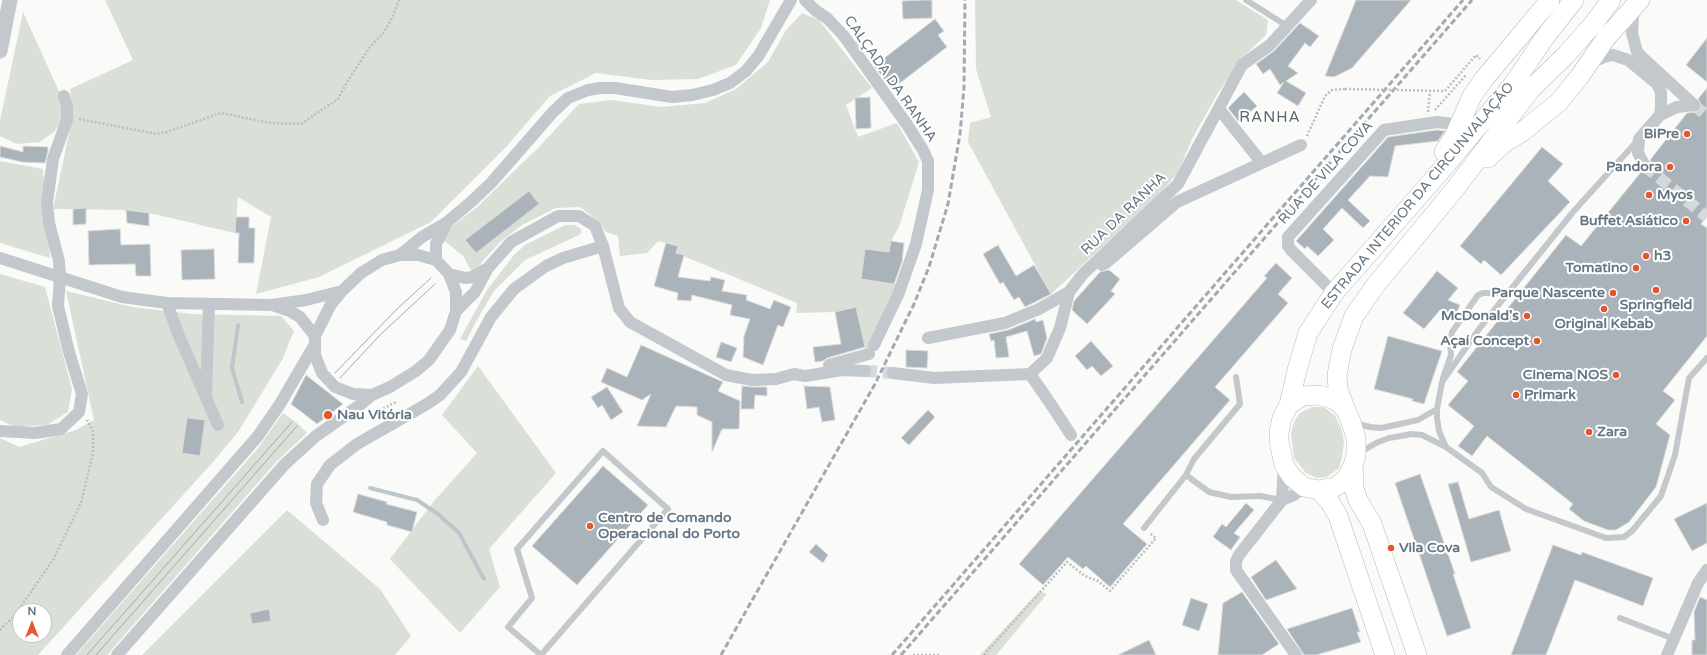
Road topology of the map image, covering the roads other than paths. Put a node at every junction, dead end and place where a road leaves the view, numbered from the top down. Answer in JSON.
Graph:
{"nodes":[{"id":1,"x":10,"y":0,"type":"edge"},
{"id":2,"x":791,"y":0,"type":"edge"},
{"id":3,"x":805,"y":0,"type":"edge"},
{"id":4,"x":1246,"y":0,"type":"edge"},
{"id":5,"x":1311,"y":0,"type":"edge"},
{"id":6,"x":1550,"y":0,"type":"edge"},
{"id":7,"x":1574,"y":0,"type":"edge"},
{"id":8,"x":1611,"y":0,"type":"edge"},
{"id":9,"x":1641,"y":0,"type":"edge"},
{"id":10,"x":1287,"y":26,"type":"junction"},
{"id":11,"x":0,"y":51,"type":"edge"},
{"id":12,"x":1590,"y":63,"type":"junction"},
{"id":13,"x":64,"y":96,"type":"dead end"},
{"id":14,"x":1219,"y":109,"type":"junction"},
{"id":15,"x":1660,"y":115,"type":"junction"},
{"id":16,"x":1457,"y":130,"type":"junction"},
{"id":17,"x":1639,"y":139,"type":"junction"},
{"id":18,"x":1301,"y":145,"type":"road end"},
{"id":19,"x":1262,"y":163,"type":"junction"},
{"id":20,"x":1645,"y":166,"type":"tunnel mouth"},
{"id":21,"x":1455,"y":189,"type":"junction"},
{"id":22,"x":1416,"y":198,"type":"junction"},
{"id":23,"x":446,"y":223,"type":"junction"},
{"id":24,"x":603,"y":246,"type":"junction"},
{"id":25,"x":400,"y":255,"type":"junction"},
{"id":26,"x":0,"y":258,"type":"edge"},
{"id":27,"x":436,"y":260,"type":"junction"},
{"id":28,"x":488,"y":268,"type":"junction"},
{"id":29,"x":449,"y":274,"type":"junction"},
{"id":30,"x":1083,"y":274,"type":"junction"},
{"id":31,"x":60,"y":278,"type":"junction"},
{"id":32,"x":342,"y":290,"type":"junction"},
{"id":33,"x":1069,"y":292,"type":"junction"},
{"id":34,"x":1334,"y":293,"type":"junction"},
{"id":35,"x":1508,"y":293,"type":"junction"},
{"id":36,"x":167,"y":303,"type":"junction"},
{"id":37,"x":209,"y":304,"type":"junction"},
{"id":38,"x":272,"y":305,"type":"junction"},
{"id":39,"x":456,"y":311,"type":"junction"},
{"id":40,"x":928,"y":338,"type":"dead end"},
{"id":41,"x":315,"y":340,"type":"junction"},
{"id":42,"x":1707,"y":358,"type":"edge"},
{"id":43,"x":865,"y":371,"type":"tunnel mouth"},
{"id":44,"x":893,"y":373,"type":"tunnel mouth"},
{"id":45,"x":794,"y":374,"type":"junction"},
{"id":46,"x":1030,"y":374,"type":"junction"},
{"id":47,"x":1236,"y":377,"type":"dead end"},
{"id":48,"x":1442,"y":382,"type":"junction"},
{"id":49,"x":372,"y":394,"type":"junction"},
{"id":50,"x":206,"y":398,"type":"junction"},
{"id":51,"x":1289,"y":405,"type":"junction"},
{"id":52,"x":1437,"y":409,"type":"junction"},
{"id":53,"x":1348,"y":415,"type":"junction"},
{"id":54,"x":218,"y":425,"type":"dead end"},
{"id":55,"x":0,"y":431,"type":"edge"},
{"id":56,"x":1071,"y":435,"type":"dead end"},
{"id":57,"x":1446,"y":447,"type":"junction"},
{"id":58,"x":1354,"y":461,"type":"junction"},
{"id":59,"x":1284,"y":465,"type":"junction"},
{"id":60,"x":1186,"y":475,"type":"junction"},
{"id":61,"x":1311,"y":489,"type":"junction"},
{"id":62,"x":1282,"y":500,"type":"junction"},
{"id":63,"x":323,"y":520,"type":"dead end"},
{"id":64,"x":1144,"y":528,"type":"road end"},
{"id":65,"x":1707,"y":570,"type":"edge"},
{"id":66,"x":1620,"y":618,"type":"dead end"},
{"id":67,"x":1674,"y":639,"type":"junction"},
{"id":68,"x":67,"y":655,"type":"edge"},
{"id":69,"x":117,"y":655,"type":"edge"},
{"id":70,"x":541,"y":655,"type":"edge"},
{"id":71,"x":1296,"y":655,"type":"edge"},
{"id":72,"x":1385,"y":655,"type":"edge"},
{"id":73,"x":1417,"y":655,"type":"edge"},
{"id":74,"x":1667,"y":655,"type":"edge"}],
"edges":[{"from":1,"to":11,"type":"street"},
{"from":2,"to":23,"type":"street"},
{"from":3,"to":45,"type":"street","name":"CALÇADA DA RANHA"},
{"from":4,"to":10,"type":"lane"},
{"from":5,"to":10,"type":"street","name":"RUA DA RANHA"},
{"from":6,"to":16,"type":"main road"},
{"from":7,"to":22,"type":"main road","name":"ESTRADA INTERIOR DA CIRCUNVALAÇÃO"},
{"from":8,"to":21,"type":"main road"},
{"from":9,"to":12,"type":"main road"},
{"from":9,"to":15,"type":"street"},
{"from":10,"to":14,"type":"street","name":"RUA DA RANHA"},
{"from":12,"to":15,"type":"street"},
{"from":12,"to":21,"type":"main road"},
{"from":13,"to":31,"type":"street"},
{"from":14,"to":19,"type":"street"},
{"from":14,"to":30,"type":"street","name":"RUA DA RANHA"},
{"from":15,"to":17,"type":"street"},
{"from":16,"to":22,"type":"main road"},
{"from":16,"to":34,"type":"street","name":"RUA DE VILA COVA"},
{"from":17,"to":20,"type":"street"},
{"from":17,"to":35,"type":"lane"},
{"from":18,"to":19,"type":"street","name":"RUA DA RANHA"},
{"from":19,"to":30,"type":"street","name":"RUA DA RANHA"},
{"from":21,"to":53,"type":"main road"},
{"from":22,"to":34,"type":"main road","name":"ESTRADA INTERIOR DA CIRCUNVALAÇÃO"},
{"from":23,"to":25,"type":"street"},
{"from":23,"to":27,"type":"street"},
{"from":24,"to":28,"type":"street","name":"CALÇADA DA RANHA"},
{"from":24,"to":45,"type":"street","name":"CALÇADA DA RANHA"},
{"from":24,"to":63,"type":"street"},
{"from":25,"to":27,"type":"street"},
{"from":25,"to":32,"type":"street"},
{"from":26,"to":31,"type":"street"},
{"from":27,"to":29,"type":"street"},
{"from":28,"to":29,"type":"street"},
{"from":28,"to":39,"type":"street"},
{"from":29,"to":39,"type":"street"},
{"from":30,"to":33,"type":"street","name":"RUA DA RANHA"},
{"from":31,"to":36,"type":"street"},
{"from":31,"to":55,"type":"street"},
{"from":32,"to":38,"type":"street"},
{"from":32,"to":41,"type":"street"},
{"from":33,"to":40,"type":"street"},
{"from":33,"to":46,"type":"street","name":"RUA DA RANHA"},
{"from":34,"to":51,"type":"main road","name":"ESTRADA INTERIOR DA CIRCUNVALAÇÃO"},
{"from":35,"to":48,"type":"lane"},
{"from":35,"to":48,"type":"lane"},
{"from":36,"to":37,"type":"street"},
{"from":36,"to":50,"type":"street"},
{"from":37,"to":38,"type":"street"},
{"from":37,"to":50,"type":"street"},
{"from":38,"to":41,"type":"street"},
{"from":39,"to":49,"type":"street"},
{"from":41,"to":49,"type":"street"},
{"from":41,"to":68,"type":"street"},
{"from":42,"to":57,"type":"lane"},
{"from":43,"to":45,"type":"street"},
{"from":44,"to":46,"type":"street"},
{"from":46,"to":56,"type":"street"},
{"from":47,"to":60,"type":"lane"},
{"from":48,"to":52,"type":"lane"},
{"from":49,"to":69,"type":"street"},
{"from":50,"to":54,"type":"street"},
{"from":51,"to":53,"type":"main road"},
{"from":51,"to":59,"type":"main road"},
{"from":52,"to":53,"type":"lane"},
{"from":52,"to":57,"type":"lane"},
{"from":53,"to":58,"type":"main road"},
{"from":57,"to":58,"type":"lane"},
{"from":58,"to":61,"type":"main road"},
{"from":58,"to":73,"type":"main road"},
{"from":59,"to":61,"type":"main road"},
{"from":59,"to":62,"type":"street"},
{"from":60,"to":62,"type":"lane"},
{"from":60,"to":64,"type":"lane"},
{"from":61,"to":62,"type":"street"},
{"from":61,"to":72,"type":"main road"},
{"from":62,"to":71,"type":"street"},
{"from":65,"to":67,"type":"street"},
{"from":66,"to":67,"type":"lane"},
{"from":67,"to":74,"type":"street"},
{"from":70,"to":70,"type":"lane"}]}
